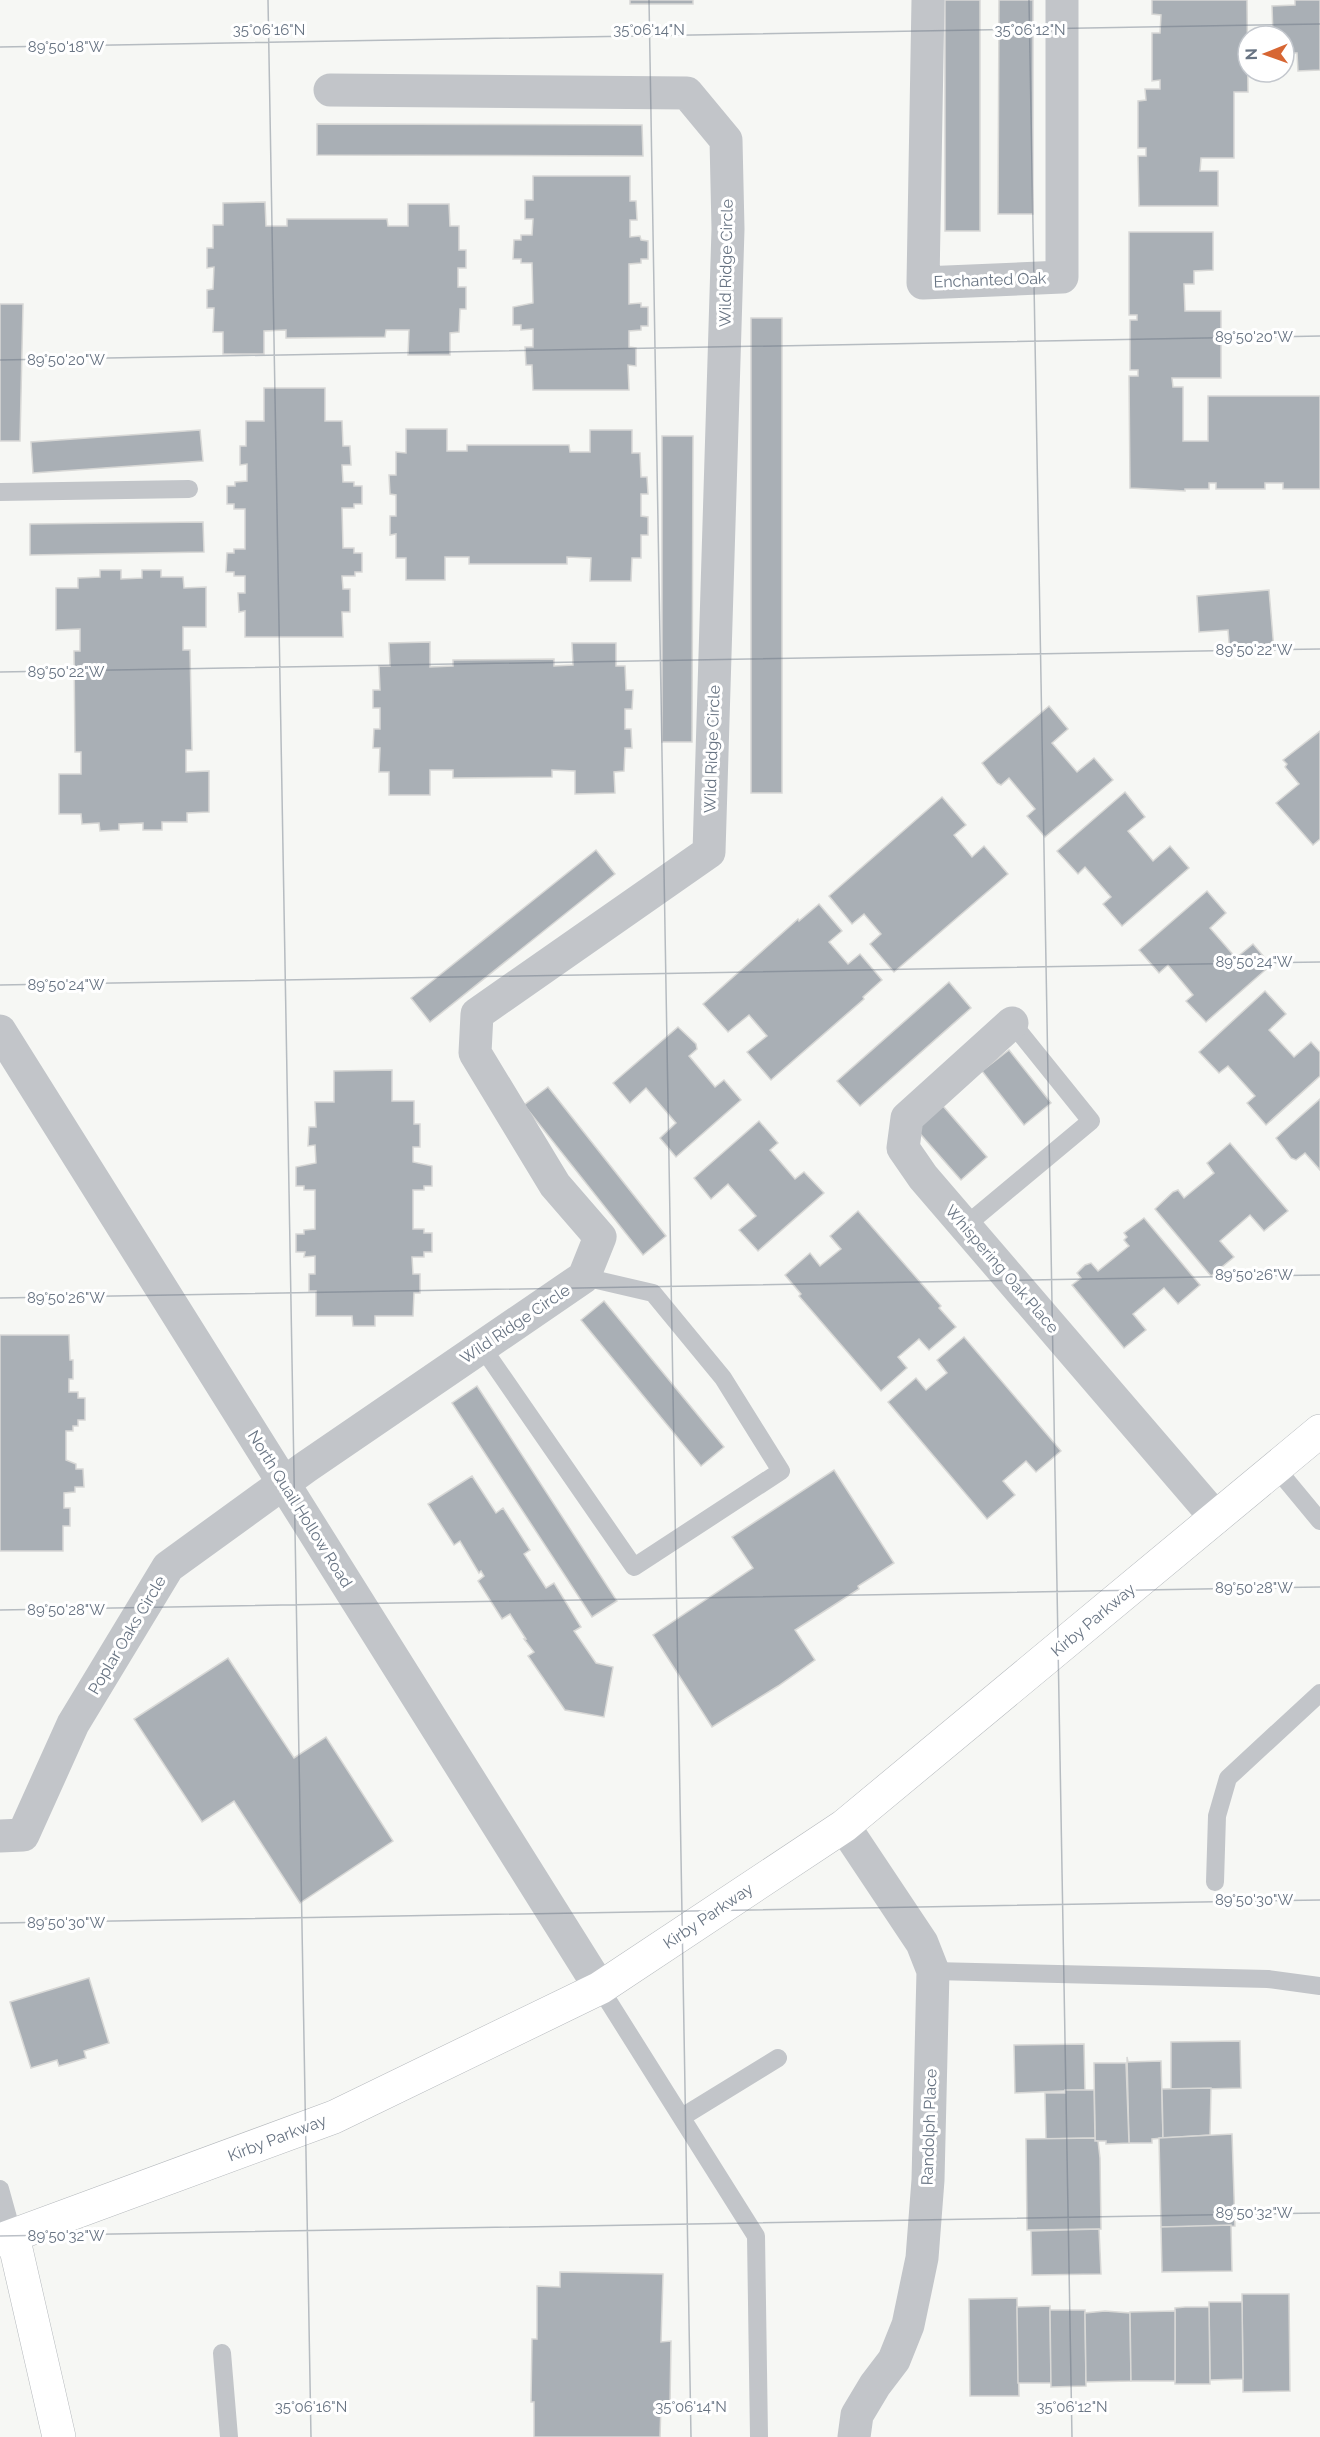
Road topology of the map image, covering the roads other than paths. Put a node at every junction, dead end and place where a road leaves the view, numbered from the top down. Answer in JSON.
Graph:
{"nodes":[{"id":1,"x":928,"y":0,"type":"edge"},
{"id":2,"x":1062,"y":0,"type":"edge"},
{"id":3,"x":330,"y":90,"type":"dead end"},
{"id":4,"x":189,"y":489,"type":"dead end"},
{"id":5,"x":0,"y":492,"type":"edge"},
{"id":6,"x":1012,"y":1023,"type":"joint"},
{"id":7,"x":0,"y":1031,"type":"edge"},
{"id":8,"x":965,"y":1226,"type":"junction"},
{"id":9,"x":584,"y":1277,"type":"junction"},
{"id":10,"x":482,"y":1347,"type":"junction"},
{"id":11,"x":1320,"y":1431,"type":"edge"},
{"id":12,"x":1276,"y":1467,"type":"junction"},
{"id":13,"x":295,"y":1475,"type":"junction"},
{"id":14,"x":1216,"y":1518,"type":"junction"},
{"id":15,"x":1320,"y":1521,"type":"edge"},
{"id":16,"x":1320,"y":1692,"type":"edge"},
{"id":17,"x":844,"y":1826,"type":"junction"},
{"id":18,"x":0,"y":1836,"type":"edge"},
{"id":19,"x":1215,"y":1882,"type":"dead end"},
{"id":20,"x":933,"y":1971,"type":"junction"},
{"id":21,"x":1320,"y":1986,"type":"edge"},
{"id":22,"x":600,"y":1988,"type":"junction"},
{"id":23,"x":778,"y":2058,"type":"dead end"},
{"id":24,"x":681,"y":2117,"type":"junction"},
{"id":25,"x":0,"y":2189,"type":"edge"},
{"id":26,"x":7,"y":2238,"type":"edge"},
{"id":27,"x":222,"y":2353,"type":"dead end"},
{"id":28,"x":59,"y":2437,"type":"edge"},
{"id":29,"x":229,"y":2437,"type":"edge"},
{"id":30,"x":759,"y":2437,"type":"edge"},
{"id":31,"x":854,"y":2437,"type":"edge"}],
"edges":[{"from":1,"to":2,"type":"street","name":"Enchanted Oak"},
{"from":3,"to":9,"type":"street","name":"Wild Ridge Circle"},
{"from":4,"to":5,"type":"lane"},
{"from":6,"to":8,"type":"street","name":"Whispering Oak Place"},
{"from":6,"to":8,"type":"lane"},
{"from":7,"to":13,"type":"street","name":"North Quail Hollow Road"},
{"from":8,"to":14,"type":"street","name":"Whispering Oak Place"},
{"from":9,"to":10,"type":"street","name":"Wild Ridge Circle"},
{"from":9,"to":10,"type":"lane"},
{"from":10,"to":13,"type":"street","name":"Wild Ridge Circle"},
{"from":11,"to":12,"type":"main road","name":"Kirby Parkway"},
{"from":12,"to":14,"type":"main road","name":"Kirby Parkway"},
{"from":12,"to":15,"type":"lane"},
{"from":13,"to":18,"type":"street","name":"Poplar Oaks Circle"},
{"from":13,"to":22,"type":"street","name":"North Quail Hollow Road"},
{"from":14,"to":17,"type":"main road","name":"Kirby Parkway"},
{"from":16,"to":19,"type":"lane"},
{"from":17,"to":20,"type":"street","name":"Randolph Place"},
{"from":17,"to":22,"type":"main road","name":"Kirby Parkway"},
{"from":20,"to":21,"type":"lane"},
{"from":20,"to":31,"type":"street","name":"Randolph Place"},
{"from":22,"to":24,"type":"lane"},
{"from":22,"to":26,"type":"main road","name":"Kirby Parkway"},
{"from":23,"to":24,"type":"lane"},
{"from":24,"to":30,"type":"lane"},
{"from":25,"to":26,"type":"lane"},
{"from":26,"to":28,"type":"main road"},
{"from":27,"to":29,"type":"lane"}]}
